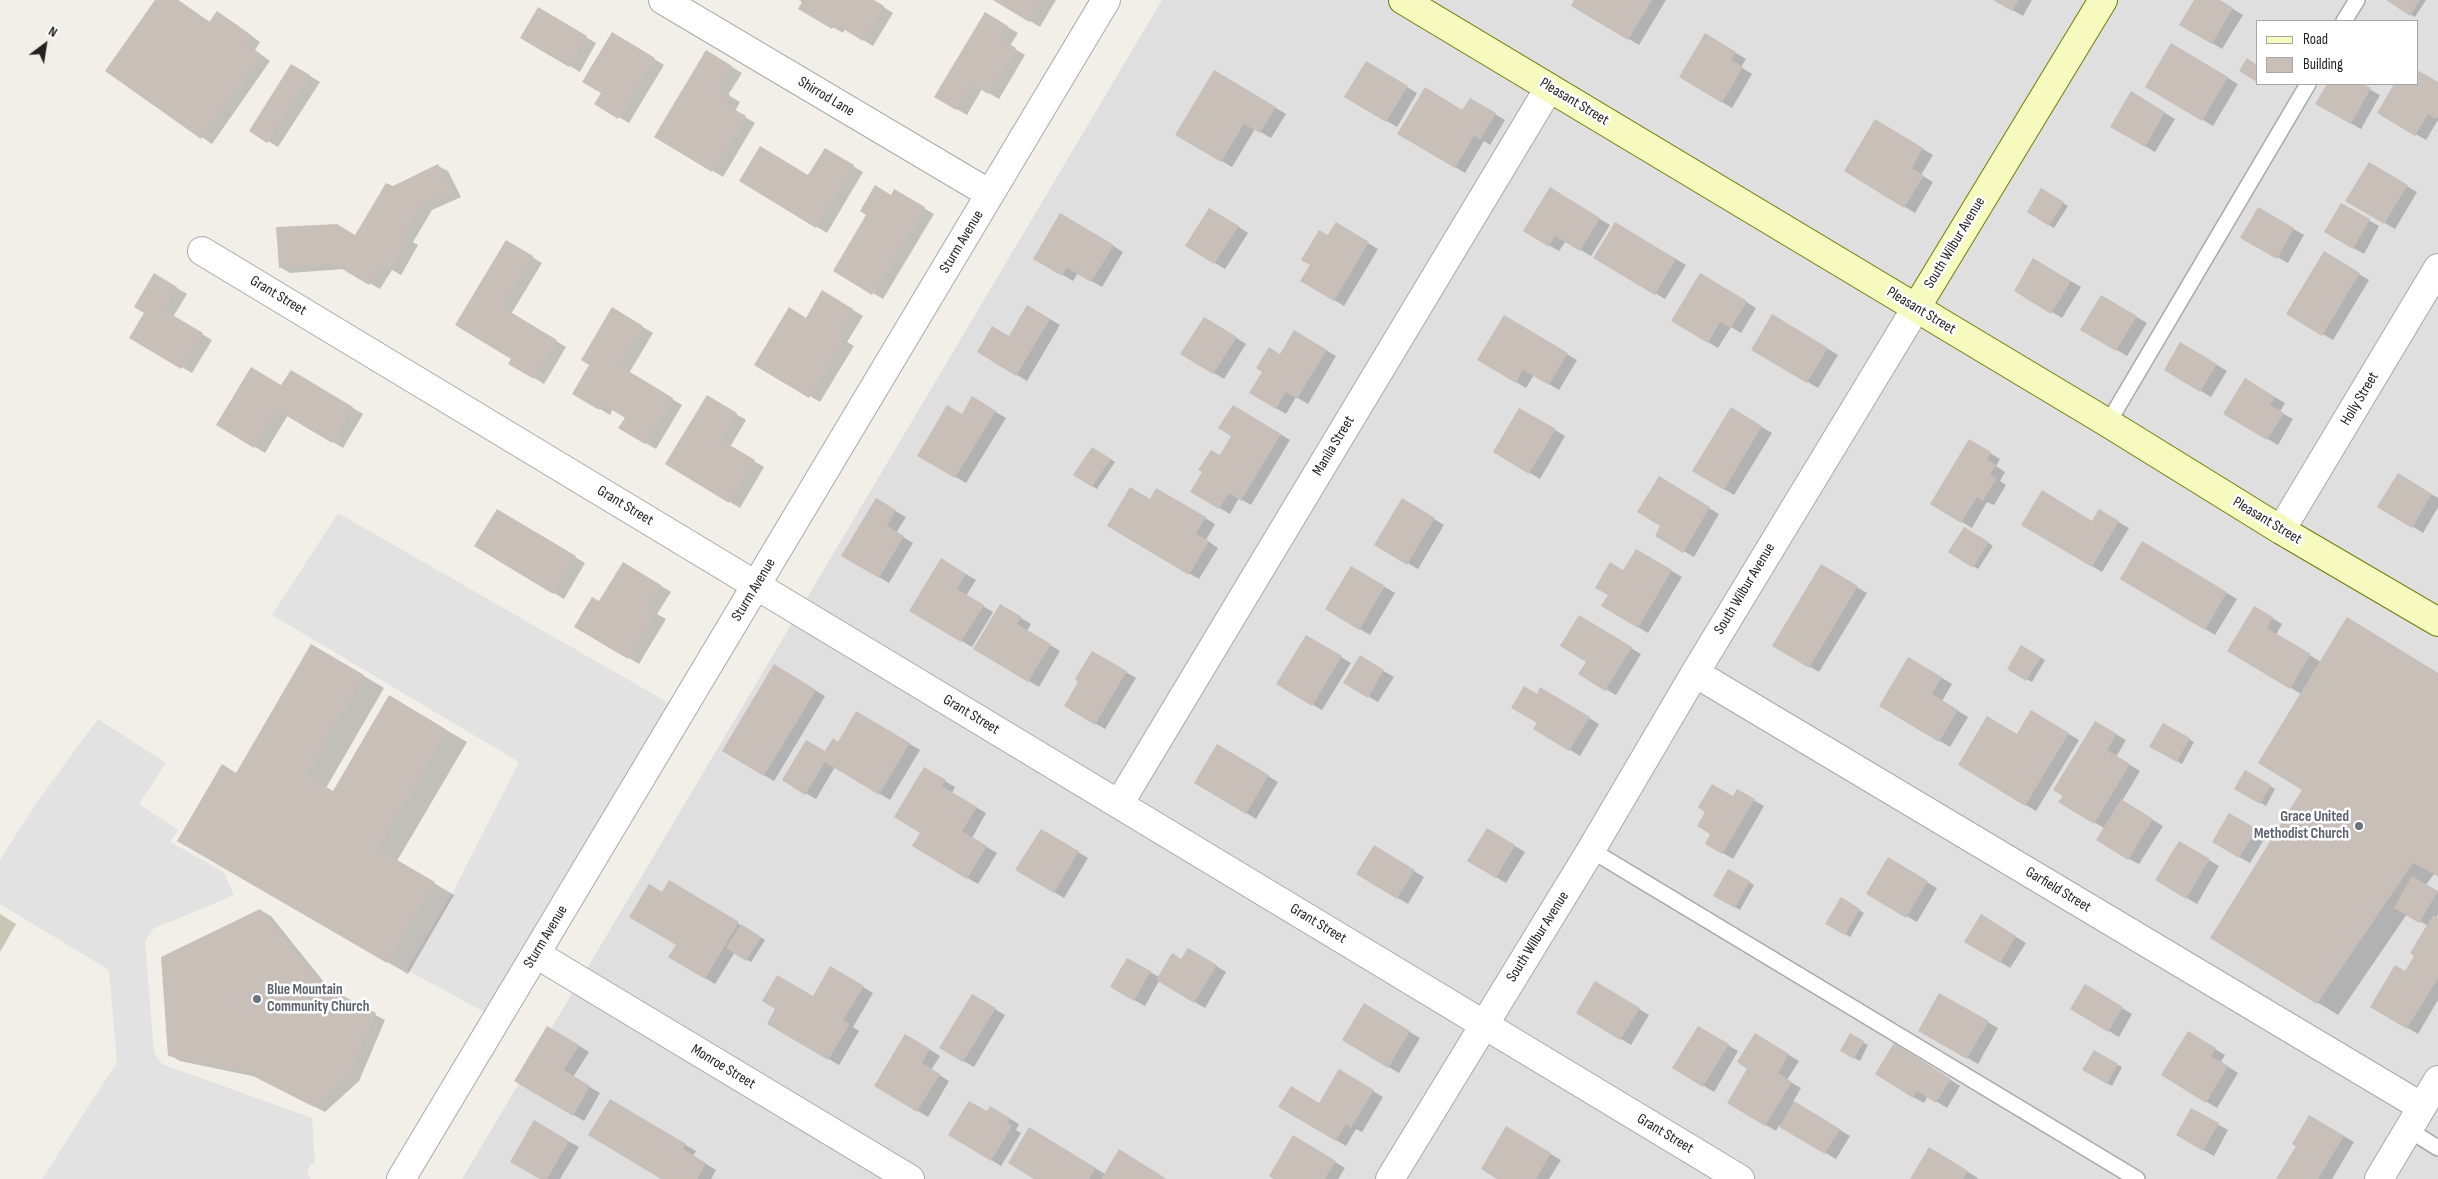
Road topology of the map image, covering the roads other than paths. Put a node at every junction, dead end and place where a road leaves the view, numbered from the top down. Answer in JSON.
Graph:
{"nodes":[{"id":1,"x":663,"y":0,"type":"edge"},
{"id":2,"x":1106,"y":0,"type":"edge"},
{"id":3,"x":1404,"y":0,"type":"edge"},
{"id":4,"x":2103,"y":0,"type":"edge"},
{"id":5,"x":2357,"y":0,"type":"edge"},
{"id":6,"x":2345,"y":20,"type":"edge"},
{"id":7,"x":2307,"y":85,"type":"edge"},
{"id":8,"x":1549,"y":88,"type":"junction"},
{"id":9,"x":990,"y":194,"type":"junction"},
{"id":10,"x":202,"y":251,"type":"dead end"},
{"id":11,"x":2438,"y":268,"type":"edge"},
{"id":12,"x":1916,"y":308,"type":"junction"},
{"id":13,"x":2108,"y":423,"type":"junction"},
{"id":14,"x":2281,"y":530,"type":"junction"},
{"id":15,"x":756,"y":585,"type":"junction"},
{"id":16,"x":2438,"y":622,"type":"edge"},
{"id":17,"x":1695,"y":673,"type":"junction"},
{"id":18,"x":1119,"y":804,"type":"junction"},
{"id":19,"x":1591,"y":850,"type":"junction"},
{"id":20,"x":536,"y":954,"type":"junction"},
{"id":21,"x":1484,"y":1024,"type":"junction"},
{"id":22,"x":2438,"y":1080,"type":"edge"},
{"id":23,"x":2415,"y":1118,"type":"junction"},
{"id":24,"x":2438,"y":1148,"type":"edge"},
{"id":25,"x":401,"y":1179,"type":"edge"},
{"id":26,"x":910,"y":1179,"type":"edge"},
{"id":27,"x":1390,"y":1179,"type":"edge"},
{"id":28,"x":1740,"y":1179,"type":"edge"},
{"id":29,"x":2137,"y":1179,"type":"edge"},
{"id":30,"x":2379,"y":1179,"type":"edge"}],
"edges":[{"from":1,"to":9,"type":"street","name":"Shirrod Lane"},
{"from":2,"to":9,"type":"street","name":"Sturm Avenue"},
{"from":3,"to":8,"type":"main road","name":"Pleasant Street"},
{"from":4,"to":12,"type":"main road","name":"South Wilbur Avenue"},
{"from":5,"to":6,"type":"lane"},
{"from":7,"to":13,"type":"lane"},
{"from":8,"to":12,"type":"main road","name":"Pleasant Street"},
{"from":8,"to":18,"type":"street","name":"Manila Street"},
{"from":9,"to":15,"type":"street","name":"Sturm Avenue"},
{"from":10,"to":15,"type":"street","name":"Grant Street"},
{"from":11,"to":14,"type":"street","name":"Holly Street"},
{"from":12,"to":13,"type":"main road","name":"Pleasant Street"},
{"from":12,"to":17,"type":"street","name":"South Wilbur Avenue"},
{"from":13,"to":14,"type":"main road","name":"Pleasant Street"},
{"from":14,"to":16,"type":"main road","name":"Pleasant Street"},
{"from":15,"to":18,"type":"street","name":"Grant Street"},
{"from":15,"to":20,"type":"street","name":"Sturm Avenue"},
{"from":17,"to":19,"type":"street","name":"South Wilbur Avenue"},
{"from":17,"to":23,"type":"street","name":"Garfield Street"},
{"from":18,"to":21,"type":"street","name":"Grant Street"},
{"from":19,"to":21,"type":"street","name":"South Wilbur Avenue"},
{"from":19,"to":29,"type":"lane"},
{"from":20,"to":25,"type":"street","name":"Sturm Avenue"},
{"from":20,"to":26,"type":"street","name":"Monroe Street"},
{"from":21,"to":27,"type":"street","name":"South Wilbur Avenue"},
{"from":21,"to":28,"type":"street","name":"Grant Street"},
{"from":22,"to":23,"type":"street"},
{"from":23,"to":24,"type":"lane"},
{"from":23,"to":30,"type":"street"}]}
